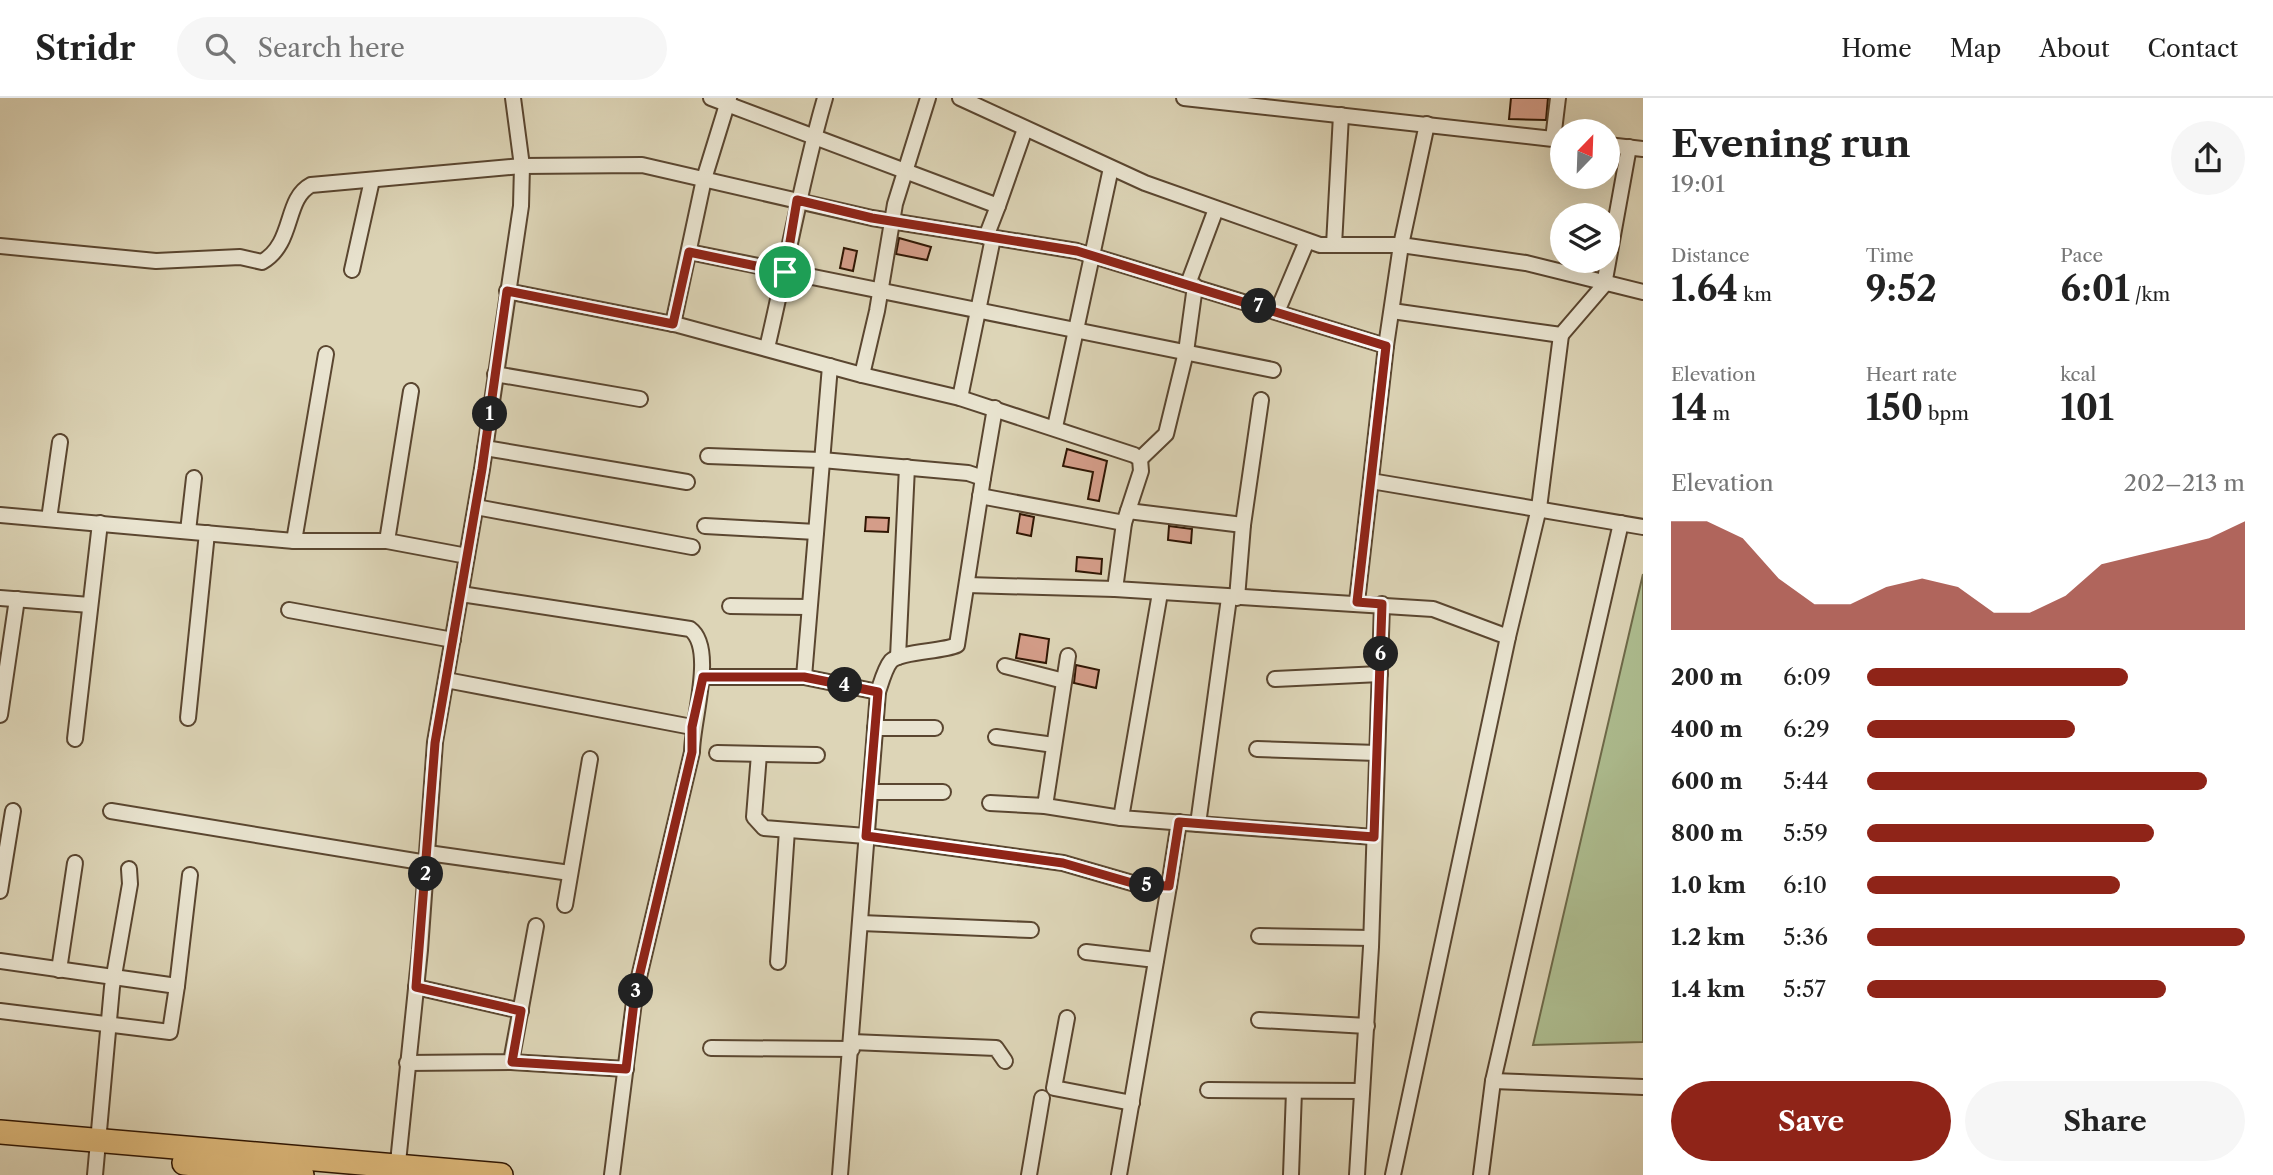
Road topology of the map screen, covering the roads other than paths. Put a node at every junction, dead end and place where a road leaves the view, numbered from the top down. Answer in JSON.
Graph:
{"nodes":[{"id":1,"x":513,"y":98,"type":"edge"},
{"id":2,"x":711,"y":98,"type":"edge"},
{"id":3,"x":824,"y":98,"type":"edge"},
{"id":4,"x":928,"y":98,"type":"edge"},
{"id":5,"x":960,"y":98,"type":"edge"},
{"id":6,"x":1184,"y":98,"type":"edge"},
{"id":7,"x":1558,"y":98,"type":"edge"},
{"id":8,"x":728,"y":101,"type":"edge"},
{"id":9,"x":1341,"y":115,"type":"junction"},
{"id":10,"x":1558,"y":119,"type":"edge"},
{"id":11,"x":1427,"y":124,"type":"junction"},
{"id":12,"x":1024,"y":129,"type":"junction"},
{"id":13,"x":814,"y":137,"type":"junction"},
{"id":14,"x":1550,"y":138,"type":"edge"},
{"id":15,"x":1636,"y":148,"type":"edge"},
{"id":16,"x":522,"y":166,"type":"junction"},
{"id":17,"x":1111,"y":168,"type":"junction"},
{"id":18,"x":906,"y":170,"type":"junction"},
{"id":19,"x":704,"y":179,"type":"junction"},
{"id":20,"x":372,"y":180,"type":"junction"},
{"id":21,"x":797,"y":200,"type":"junction"},
{"id":22,"x":998,"y":206,"type":"junction"},
{"id":23,"x":1216,"y":209,"type":"junction"},
{"id":24,"x":892,"y":221,"type":"junction"},
{"id":25,"x":989,"y":237,"type":"junction"},
{"id":26,"x":1307,"y":241,"type":"junction"},
{"id":27,"x":1334,"y":245,"type":"junction"},
{"id":28,"x":1401,"y":245,"type":"junction"},
{"id":29,"x":0,"y":246,"type":"edge"},
{"id":30,"x":689,"y":252,"type":"junction"},
{"id":31,"x":1093,"y":255,"type":"junction"},
{"id":32,"x":352,"y":270,"type":"dead end"},
{"id":33,"x":785,"y":272,"type":"junction"},
{"id":34,"x":1191,"y":285,"type":"junction"},
{"id":35,"x":1604,"y":285,"type":"junction"},
{"id":36,"x":507,"y":291,"type":"junction"},
{"id":37,"x":1643,"y":292,"type":"edge"},
{"id":38,"x":880,"y":293,"type":"junction"},
{"id":39,"x":978,"y":309,"type":"junction"},
{"id":40,"x":1392,"y":311,"type":"junction"},
{"id":41,"x":1277,"y":312,"type":"junction"},
{"id":42,"x":673,"y":324,"type":"junction"},
{"id":43,"x":1078,"y":331,"type":"junction"},
{"id":44,"x":1561,"y":335,"type":"junction"},
{"id":45,"x":1386,"y":346,"type":"junction"},
{"id":46,"x":767,"y":348,"type":"junction"},
{"id":47,"x":1186,"y":352,"type":"junction"},
{"id":48,"x":326,"y":354,"type":"dead end"},
{"id":49,"x":830,"y":366,"type":"junction"},
{"id":50,"x":1273,"y":370,"type":"dead end"},
{"id":51,"x":495,"y":374,"type":"junction"},
{"id":52,"x":862,"y":375,"type":"junction"},
{"id":53,"x":411,"y":391,"type":"dead end"},
{"id":54,"x":960,"y":398,"type":"junction"},
{"id":55,"x":640,"y":399,"type":"dead end"},
{"id":56,"x":1261,"y":400,"type":"dead end"},
{"id":57,"x":995,"y":408,"type":"junction"},
{"id":58,"x":1055,"y":427,"type":"junction"},
{"id":59,"x":60,"y":442,"type":"dead end"},
{"id":60,"x":485,"y":448,"type":"junction"},
{"id":61,"x":708,"y":456,"type":"dead end"},
{"id":62,"x":1140,"y":459,"type":"junction"},
{"id":63,"x":822,"y":460,"type":"junction"},
{"id":64,"x":907,"y":467,"type":"junction"},
{"id":65,"x":194,"y":478,"type":"dead end"},
{"id":66,"x":983,"y":478,"type":"junction"},
{"id":67,"x":1371,"y":481,"type":"junction"},
{"id":68,"x":687,"y":482,"type":"dead end"},
{"id":69,"x":980,"y":496,"type":"junction"},
{"id":70,"x":476,"y":507,"type":"junction"},
{"id":71,"x":1539,"y":508,"type":"junction"},
{"id":72,"x":0,"y":515,"type":"edge"},
{"id":73,"x":1126,"y":517,"type":"junction"},
{"id":74,"x":49,"y":519,"type":"junction"},
{"id":75,"x":100,"y":523,"type":"junction"},
{"id":76,"x":1621,"y":523,"type":"junction"},
{"id":77,"x":1243,"y":525,"type":"junction"},
{"id":78,"x":705,"y":526,"type":"dead end"},
{"id":79,"x":1643,"y":527,"type":"edge"},
{"id":80,"x":188,"y":531,"type":"junction"},
{"id":81,"x":816,"y":532,"type":"junction"},
{"id":82,"x":207,"y":533,"type":"junction"},
{"id":83,"x":294,"y":541,"type":"junction"},
{"id":84,"x":387,"y":541,"type":"junction"},
{"id":85,"x":692,"y":547,"type":"dead end"},
{"id":86,"x":467,"y":556,"type":"junction"},
{"id":87,"x":967,"y":585,"type":"junction"},
{"id":88,"x":1115,"y":589,"type":"junction"},
{"id":89,"x":1160,"y":593,"type":"junction"},
{"id":90,"x":461,"y":594,"type":"junction"},
{"id":91,"x":0,"y":598,"type":"edge"},
{"id":92,"x":1233,"y":598,"type":"junction"},
{"id":93,"x":17,"y":599,"type":"junction"},
{"id":94,"x":1357,"y":602,"type":"junction"},
{"id":95,"x":1382,"y":604,"type":"junction"},
{"id":96,"x":90,"y":606,"type":"junction"},
{"id":97,"x":730,"y":606,"type":"dead end"},
{"id":98,"x":809,"y":607,"type":"junction"},
{"id":99,"x":289,"y":610,"type":"dead end"},
{"id":100,"x":1508,"y":637,"type":"junction"},
{"id":101,"x":453,"y":640,"type":"junction"},
{"id":102,"x":1068,"y":656,"type":"dead end"},
{"id":103,"x":898,"y":657,"type":"junction"},
{"id":104,"x":1005,"y":666,"type":"dead end"},
{"id":105,"x":1380,"y":674,"type":"junction"},
{"id":106,"x":703,"y":677,"type":"junction"},
{"id":107,"x":804,"y":677,"type":"junction"},
{"id":108,"x":1275,"y":679,"type":"dead end"},
{"id":109,"x":446,"y":680,"type":"junction"},
{"id":110,"x":1064,"y":681,"type":"junction"},
{"id":111,"x":878,"y":692,"type":"junction"},
{"id":112,"x":0,"y":715,"type":"edge"},
{"id":113,"x":188,"y":718,"type":"dead end"},
{"id":114,"x":692,"y":727,"type":"junction"},
{"id":115,"x":875,"y":728,"type":"junction"},
{"id":116,"x":935,"y":728,"type":"dead end"},
{"id":117,"x":996,"y":737,"type":"dead end"},
{"id":118,"x":75,"y":739,"type":"dead end"},
{"id":119,"x":1054,"y":745,"type":"junction"},
{"id":120,"x":1257,"y":749,"type":"dead end"},
{"id":121,"x":1377,"y":752,"type":"junction"},
{"id":122,"x":717,"y":753,"type":"dead end"},
{"id":123,"x":759,"y":754,"type":"junction"},
{"id":124,"x":817,"y":755,"type":"dead end"},
{"id":125,"x":590,"y":759,"type":"dead end"},
{"id":126,"x":870,"y":792,"type":"junction"},
{"id":127,"x":943,"y":792,"type":"dead end"},
{"id":128,"x":990,"y":803,"type":"dead end"},
{"id":129,"x":1045,"y":806,"type":"junction"},
{"id":130,"x":13,"y":811,"type":"dead end"},
{"id":131,"x":111,"y":811,"type":"dead end"},
{"id":132,"x":1121,"y":818,"type":"junction"},
{"id":133,"x":1179,"y":822,"type":"junction"},
{"id":134,"x":1198,"y":824,"type":"junction"},
{"id":135,"x":787,"y":830,"type":"junction"},
{"id":136,"x":866,"y":836,"type":"junction"},
{"id":137,"x":1374,"y":837,"type":"junction"},
{"id":138,"x":427,"y":858,"type":"junction"},
{"id":139,"x":75,"y":863,"type":"dead end"},
{"id":140,"x":129,"y":869,"type":"dead end"},
{"id":141,"x":570,"y":873,"type":"junction"},
{"id":142,"x":190,"y":875,"type":"dead end"},
{"id":143,"x":1169,"y":886,"type":"junction"},
{"id":144,"x":0,"y":891,"type":"edge"},
{"id":145,"x":565,"y":905,"type":"dead end"},
{"id":146,"x":861,"y":923,"type":"junction"},
{"id":147,"x":536,"y":926,"type":"dead end"},
{"id":148,"x":1031,"y":930,"type":"dead end"},
{"id":149,"x":1259,"y":936,"type":"dead end"},
{"id":150,"x":1371,"y":938,"type":"junction"},
{"id":151,"x":1086,"y":952,"type":"dead end"},
{"id":152,"x":1156,"y":960,"type":"junction"},
{"id":153,"x":0,"y":961,"type":"edge"},
{"id":154,"x":778,"y":962,"type":"dead end"},
{"id":155,"x":59,"y":970,"type":"junction"},
{"id":156,"x":114,"y":976,"type":"junction"},
{"id":157,"x":177,"y":986,"type":"junction"},
{"id":158,"x":416,"y":987,"type":"junction"},
{"id":159,"x":0,"y":1011,"type":"edge"},
{"id":160,"x":521,"y":1011,"type":"junction"},
{"id":161,"x":1067,"y":1018,"type":"dead end"},
{"id":162,"x":1259,"y":1020,"type":"dead end"},
{"id":163,"x":109,"y":1025,"type":"junction"},
{"id":164,"x":1367,"y":1026,"type":"junction"},
{"id":165,"x":852,"y":1046,"type":"junction"},
{"id":166,"x":711,"y":1048,"type":"dead end"},
{"id":167,"x":1005,"y":1061,"type":"dead end"},
{"id":168,"x":512,"y":1062,"type":"junction"},
{"id":169,"x":407,"y":1063,"type":"junction"},
{"id":170,"x":626,"y":1069,"type":"junction"},
{"id":171,"x":1493,"y":1082,"type":"junction"},
{"id":172,"x":1643,"y":1087,"type":"edge"},
{"id":173,"x":1208,"y":1090,"type":"dead end"},
{"id":174,"x":1294,"y":1091,"type":"junction"},
{"id":175,"x":1362,"y":1091,"type":"junction"},
{"id":176,"x":1042,"y":1098,"type":"dead end"},
{"id":177,"x":1132,"y":1103,"type":"junction"},
{"id":178,"x":0,"y":1132,"type":"edge"},
{"id":179,"x":0,"y":1147,"type":"edge"},
{"id":180,"x":97,"y":1156,"type":"edge"},
{"id":181,"x":397,"y":1171,"type":"edge"},
{"id":182,"x":302,"y":1175,"type":"edge"},
{"id":183,"x":501,"y":1175,"type":"edge"},
{"id":184,"x":612,"y":1175,"type":"edge"},
{"id":185,"x":840,"y":1175,"type":"edge"},
{"id":186,"x":1029,"y":1175,"type":"edge"},
{"id":187,"x":1119,"y":1175,"type":"edge"},
{"id":188,"x":1291,"y":1175,"type":"edge"},
{"id":189,"x":1357,"y":1175,"type":"edge"},
{"id":190,"x":1393,"y":1175,"type":"edge"},
{"id":191,"x":1480,"y":1175,"type":"edge"}],
"edges":[{"from":1,"to":16,"type":"street"},
{"from":2,"to":8,"type":"street"},
{"from":3,"to":13,"type":"street"},
{"from":4,"to":18,"type":"street"},
{"from":5,"to":12,"type":"street"},
{"from":6,"to":9,"type":"street"},
{"from":7,"to":10,"type":"street"},
{"from":8,"to":13,"type":"street"},
{"from":8,"to":19,"type":"street"},
{"from":9,"to":11,"type":"street"},
{"from":9,"to":27,"type":"street"},
{"from":11,"to":14,"type":"street"},
{"from":11,"to":28,"type":"street"},
{"from":12,"to":17,"type":"street"},
{"from":12,"to":22,"type":"street"},
{"from":13,"to":18,"type":"street"},
{"from":13,"to":21,"type":"street"},
{"from":15,"to":35,"type":"street"},
{"from":16,"to":19,"type":"street"},
{"from":16,"to":20,"type":"street"},
{"from":16,"to":36,"type":"street"},
{"from":17,"to":23,"type":"street"},
{"from":17,"to":31,"type":"street"},
{"from":18,"to":22,"type":"street"},
{"from":18,"to":24,"type":"street"},
{"from":19,"to":21,"type":"street"},
{"from":19,"to":30,"type":"street"},
{"from":20,"to":29,"type":"street"},
{"from":20,"to":32,"type":"street"},
{"from":21,"to":24,"type":"street"},
{"from":21,"to":33,"type":"street"},
{"from":22,"to":25,"type":"street"},
{"from":23,"to":26,"type":"street"},
{"from":23,"to":34,"type":"street"},
{"from":24,"to":25,"type":"street"},
{"from":24,"to":38,"type":"street"},
{"from":25,"to":31,"type":"street"},
{"from":25,"to":39,"type":"street"},
{"from":26,"to":27,"type":"street"},
{"from":26,"to":41,"type":"street"},
{"from":27,"to":28,"type":"street"},
{"from":28,"to":35,"type":"street"},
{"from":28,"to":40,"type":"street"},
{"from":30,"to":33,"type":"street"},
{"from":30,"to":42,"type":"street"},
{"from":31,"to":34,"type":"street"},
{"from":31,"to":43,"type":"street"},
{"from":33,"to":38,"type":"street"},
{"from":33,"to":46,"type":"street"},
{"from":34,"to":41,"type":"street"},
{"from":34,"to":47,"type":"street"},
{"from":35,"to":37,"type":"street"},
{"from":35,"to":44,"type":"street"},
{"from":36,"to":42,"type":"street"},
{"from":36,"to":51,"type":"street"},
{"from":38,"to":39,"type":"street"},
{"from":38,"to":52,"type":"street"},
{"from":39,"to":43,"type":"street"},
{"from":39,"to":54,"type":"street"},
{"from":40,"to":44,"type":"street"},
{"from":40,"to":45,"type":"street"},
{"from":41,"to":45,"type":"street"},
{"from":42,"to":46,"type":"street"},
{"from":43,"to":47,"type":"street"},
{"from":43,"to":58,"type":"street"},
{"from":44,"to":71,"type":"street"},
{"from":45,"to":67,"type":"street"},
{"from":46,"to":49,"type":"street"},
{"from":47,"to":50,"type":"street"},
{"from":47,"to":62,"type":"street"},
{"from":48,"to":83,"type":"street"},
{"from":49,"to":52,"type":"street"},
{"from":49,"to":63,"type":"street"},
{"from":51,"to":55,"type":"street"},
{"from":51,"to":60,"type":"street"},
{"from":52,"to":54,"type":"street"},
{"from":53,"to":84,"type":"street"},
{"from":54,"to":57,"type":"street"},
{"from":56,"to":77,"type":"street"},
{"from":57,"to":58,"type":"street"},
{"from":57,"to":66,"type":"street"},
{"from":58,"to":62,"type":"street"},
{"from":59,"to":74,"type":"street"},
{"from":60,"to":68,"type":"street"},
{"from":60,"to":70,"type":"street"},
{"from":61,"to":63,"type":"street"},
{"from":62,"to":73,"type":"street"},
{"from":63,"to":64,"type":"street"},
{"from":63,"to":81,"type":"street"},
{"from":64,"to":66,"type":"street"},
{"from":64,"to":103,"type":"street"},
{"from":65,"to":80,"type":"street"},
{"from":66,"to":69,"type":"street"},
{"from":67,"to":71,"type":"street"},
{"from":67,"to":94,"type":"street"},
{"from":69,"to":73,"type":"street"},
{"from":69,"to":87,"type":"street"},
{"from":70,"to":85,"type":"street"},
{"from":70,"to":86,"type":"street"},
{"from":71,"to":76,"type":"street"},
{"from":71,"to":100,"type":"street"},
{"from":72,"to":74,"type":"street"},
{"from":73,"to":77,"type":"street"},
{"from":73,"to":88,"type":"street"},
{"from":74,"to":75,"type":"street"},
{"from":75,"to":80,"type":"street"},
{"from":75,"to":96,"type":"street"},
{"from":76,"to":79,"type":"street"},
{"from":76,"to":171,"type":"street"},
{"from":77,"to":92,"type":"street"},
{"from":78,"to":81,"type":"street"},
{"from":80,"to":82,"type":"street"},
{"from":81,"to":98,"type":"street"},
{"from":82,"to":83,"type":"street"},
{"from":82,"to":113,"type":"street"},
{"from":83,"to":84,"type":"street"},
{"from":84,"to":86,"type":"street"},
{"from":86,"to":90,"type":"street"},
{"from":87,"to":88,"type":"street"},
{"from":87,"to":103,"type":"street"},
{"from":88,"to":89,"type":"street"},
{"from":89,"to":92,"type":"street"},
{"from":89,"to":132,"type":"street"},
{"from":90,"to":101,"type":"street"},
{"from":90,"to":106,"type":"street"},
{"from":91,"to":93,"type":"street"},
{"from":92,"to":94,"type":"street"},
{"from":92,"to":134,"type":"street"},
{"from":93,"to":96,"type":"street"},
{"from":93,"to":112,"type":"street"},
{"from":94,"to":95,"type":"street"},
{"from":95,"to":100,"type":"street"},
{"from":95,"to":105,"type":"street"},
{"from":96,"to":118,"type":"street"},
{"from":97,"to":98,"type":"street"},
{"from":98,"to":107,"type":"street"},
{"from":99,"to":101,"type":"street"},
{"from":100,"to":190,"type":"street"},
{"from":101,"to":109,"type":"street"},
{"from":102,"to":110,"type":"street"},
{"from":103,"to":111,"type":"street"},
{"from":104,"to":110,"type":"street"},
{"from":105,"to":108,"type":"street"},
{"from":105,"to":121,"type":"street"},
{"from":106,"to":107,"type":"street"},
{"from":106,"to":114,"type":"street"},
{"from":107,"to":111,"type":"street"},
{"from":109,"to":114,"type":"street"},
{"from":109,"to":138,"type":"street"},
{"from":110,"to":119,"type":"street"},
{"from":111,"to":115,"type":"street"},
{"from":114,"to":170,"type":"street"},
{"from":115,"to":116,"type":"street"},
{"from":115,"to":126,"type":"street"},
{"from":117,"to":119,"type":"street"},
{"from":119,"to":129,"type":"street"},
{"from":120,"to":121,"type":"street"},
{"from":121,"to":137,"type":"street"},
{"from":122,"to":123,"type":"street"},
{"from":123,"to":124,"type":"street"},
{"from":123,"to":135,"type":"street"},
{"from":125,"to":141,"type":"street"},
{"from":126,"to":127,"type":"street"},
{"from":126,"to":136,"type":"street"},
{"from":128,"to":129,"type":"street"},
{"from":129,"to":132,"type":"street"},
{"from":130,"to":144,"type":"street"},
{"from":131,"to":138,"type":"street"},
{"from":132,"to":133,"type":"street"},
{"from":133,"to":134,"type":"street"},
{"from":133,"to":143,"type":"street"},
{"from":134,"to":137,"type":"street"},
{"from":135,"to":136,"type":"street"},
{"from":135,"to":154,"type":"street"},
{"from":136,"to":143,"type":"street"},
{"from":136,"to":146,"type":"street"},
{"from":137,"to":150,"type":"street"},
{"from":138,"to":141,"type":"street"},
{"from":138,"to":158,"type":"street"},
{"from":139,"to":155,"type":"street"},
{"from":140,"to":156,"type":"street"},
{"from":141,"to":145,"type":"street"},
{"from":142,"to":157,"type":"street"},
{"from":143,"to":152,"type":"street"},
{"from":146,"to":148,"type":"street"},
{"from":146,"to":165,"type":"street"},
{"from":147,"to":160,"type":"street"},
{"from":149,"to":150,"type":"street"},
{"from":150,"to":164,"type":"street"},
{"from":151,"to":152,"type":"street"},
{"from":152,"to":177,"type":"street"},
{"from":153,"to":155,"type":"street"},
{"from":155,"to":156,"type":"street"},
{"from":156,"to":157,"type":"street"},
{"from":156,"to":163,"type":"street"},
{"from":157,"to":163,"type":"street"},
{"from":158,"to":160,"type":"street"},
{"from":158,"to":169,"type":"street"},
{"from":159,"to":163,"type":"street"},
{"from":160,"to":168,"type":"street"},
{"from":161,"to":177,"type":"street"},
{"from":162,"to":164,"type":"street"},
{"from":163,"to":180,"type":"street"},
{"from":164,"to":175,"type":"street"},
{"from":165,"to":166,"type":"street"},
{"from":165,"to":167,"type":"street"},
{"from":165,"to":185,"type":"street"},
{"from":168,"to":169,"type":"street"},
{"from":168,"to":170,"type":"street"},
{"from":169,"to":181,"type":"street"},
{"from":170,"to":184,"type":"street"},
{"from":171,"to":172,"type":"street"},
{"from":171,"to":191,"type":"street"},
{"from":173,"to":174,"type":"street"},
{"from":174,"to":175,"type":"street"},
{"from":174,"to":188,"type":"street"},
{"from":175,"to":189,"type":"street"},
{"from":176,"to":186,"type":"street"},
{"from":177,"to":187,"type":"street"},
{"from":178,"to":180,"type":"highway"},
{"from":179,"to":180,"type":"highway"},
{"from":180,"to":181,"type":"highway"},
{"from":180,"to":182,"type":"highway"},
{"from":181,"to":183,"type":"highway"}]}
